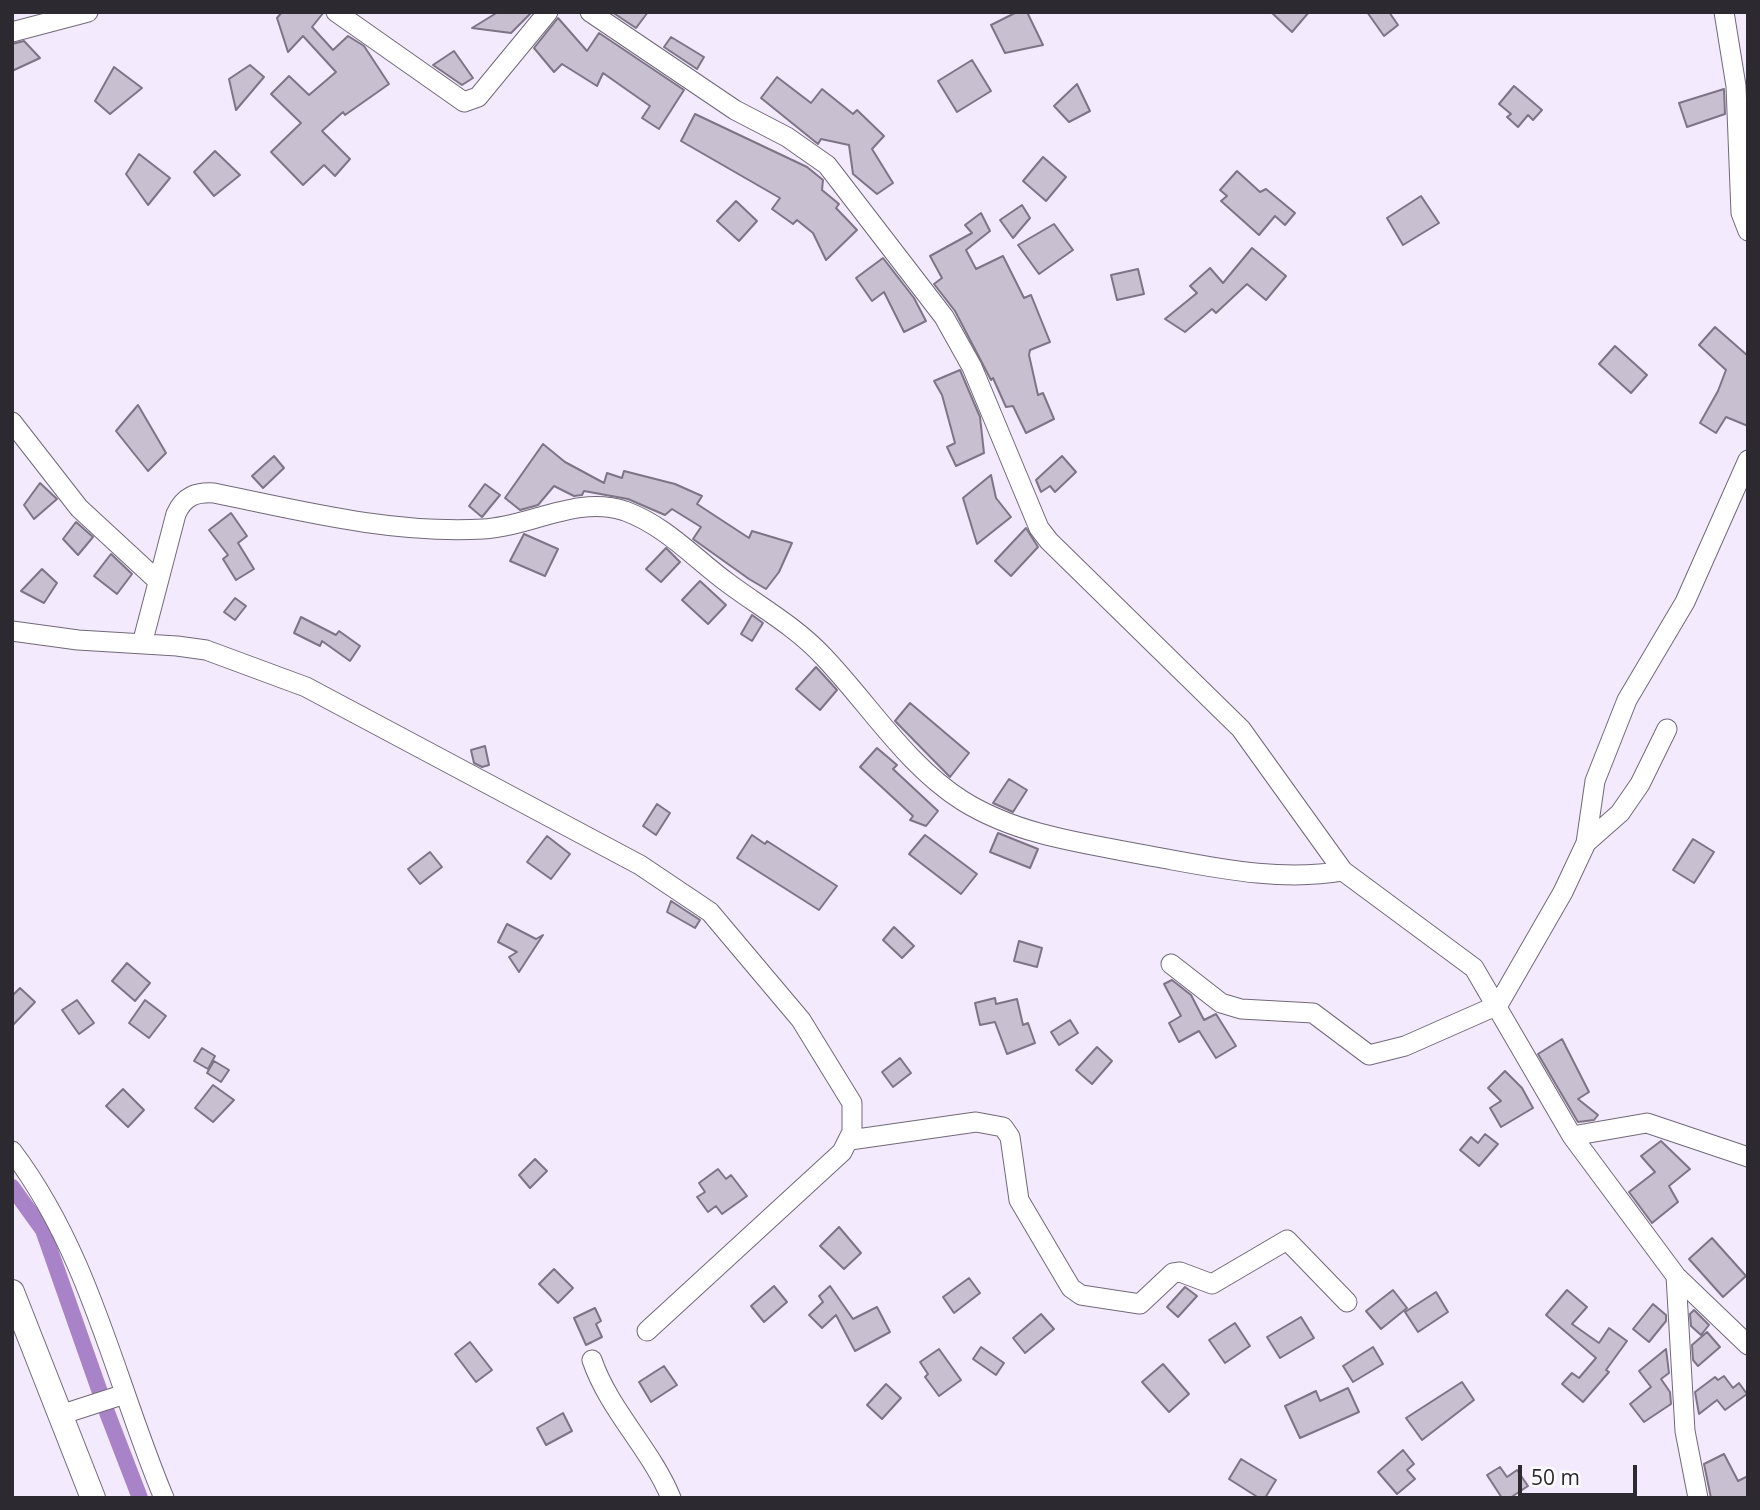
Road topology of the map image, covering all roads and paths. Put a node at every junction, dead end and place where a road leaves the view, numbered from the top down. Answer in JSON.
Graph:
{"nodes":[{"id":1,"x":88,"y":12,"type":"edge"},
{"id":2,"x":336,"y":12,"type":"edge"},
{"id":3,"x":548,"y":12,"type":"edge"},
{"id":4,"x":590,"y":12,"type":"edge"},
{"id":5,"x":1724,"y":12,"type":"edge"},
{"id":6,"x":12,"y":32,"type":"edge"},
{"id":7,"x":1748,"y":231,"type":"edge"},
{"id":8,"x":12,"y":422,"type":"edge"},
{"id":9,"x":1748,"y":460,"type":"edge"},
{"id":10,"x":158,"y":581,"type":"junction"},
{"id":11,"x":12,"y":631,"type":"edge"},
{"id":12,"x":142,"y":644,"type":"junction"},
{"id":13,"x":1667,"y":729,"type":"dead end"},
{"id":14,"x":1586,"y":843,"type":"junction"},
{"id":15,"x":1343,"y":871,"type":"junction"},
{"id":16,"x":1171,"y":964,"type":"dead end"},
{"id":17,"x":1498,"y":1005,"type":"junction"},
{"id":18,"x":1572,"y":1136,"type":"junction"},
{"id":19,"x":850,"y":1140,"type":"junction"},
{"id":20,"x":12,"y":1151,"type":"edge"},
{"id":21,"x":1748,"y":1157,"type":"edge"},
{"id":22,"x":1676,"y":1276,"type":"junction"},
{"id":23,"x":12,"y":1292,"type":"edge"},
{"id":24,"x":1347,"y":1302,"type":"dead end"},
{"id":25,"x":647,"y":1331,"type":"dead end"},
{"id":26,"x":1748,"y":1345,"type":"edge"},
{"id":27,"x":592,"y":1360,"type":"dead end"},
{"id":28,"x":120,"y":1395,"type":"junction"},
{"id":29,"x":71,"y":1412,"type":"junction"},
{"id":30,"x":93,"y":1498,"type":"edge"},
{"id":31,"x":164,"y":1498,"type":"edge"},
{"id":32,"x":671,"y":1498,"type":"edge"},
{"id":33,"x":1698,"y":1498,"type":"edge"}],
"edges":[{"from":1,"to":6,"type":"street"},
{"from":2,"to":3,"type":"street"},
{"from":4,"to":15,"type":"street"},
{"from":5,"to":7,"type":"street"},
{"from":8,"to":10,"type":"street"},
{"from":9,"to":14,"type":"street"},
{"from":10,"to":12,"type":"street"},
{"from":10,"to":15,"type":"street"},
{"from":11,"to":12,"type":"street"},
{"from":12,"to":19,"type":"street"},
{"from":13,"to":14,"type":"street"},
{"from":14,"to":17,"type":"street"},
{"from":15,"to":17,"type":"street"},
{"from":16,"to":17,"type":"street"},
{"from":17,"to":18,"type":"street"},
{"from":18,"to":21,"type":"street"},
{"from":18,"to":22,"type":"street"},
{"from":19,"to":24,"type":"street"},
{"from":19,"to":25,"type":"street"},
{"from":20,"to":28,"type":"street"},
{"from":22,"to":26,"type":"street"},
{"from":22,"to":33,"type":"street"},
{"from":23,"to":29,"type":"main road"},
{"from":27,"to":32,"type":"street"},
{"from":28,"to":29,"type":"street"},
{"from":28,"to":31,"type":"street"},
{"from":29,"to":30,"type":"main road"}]}
